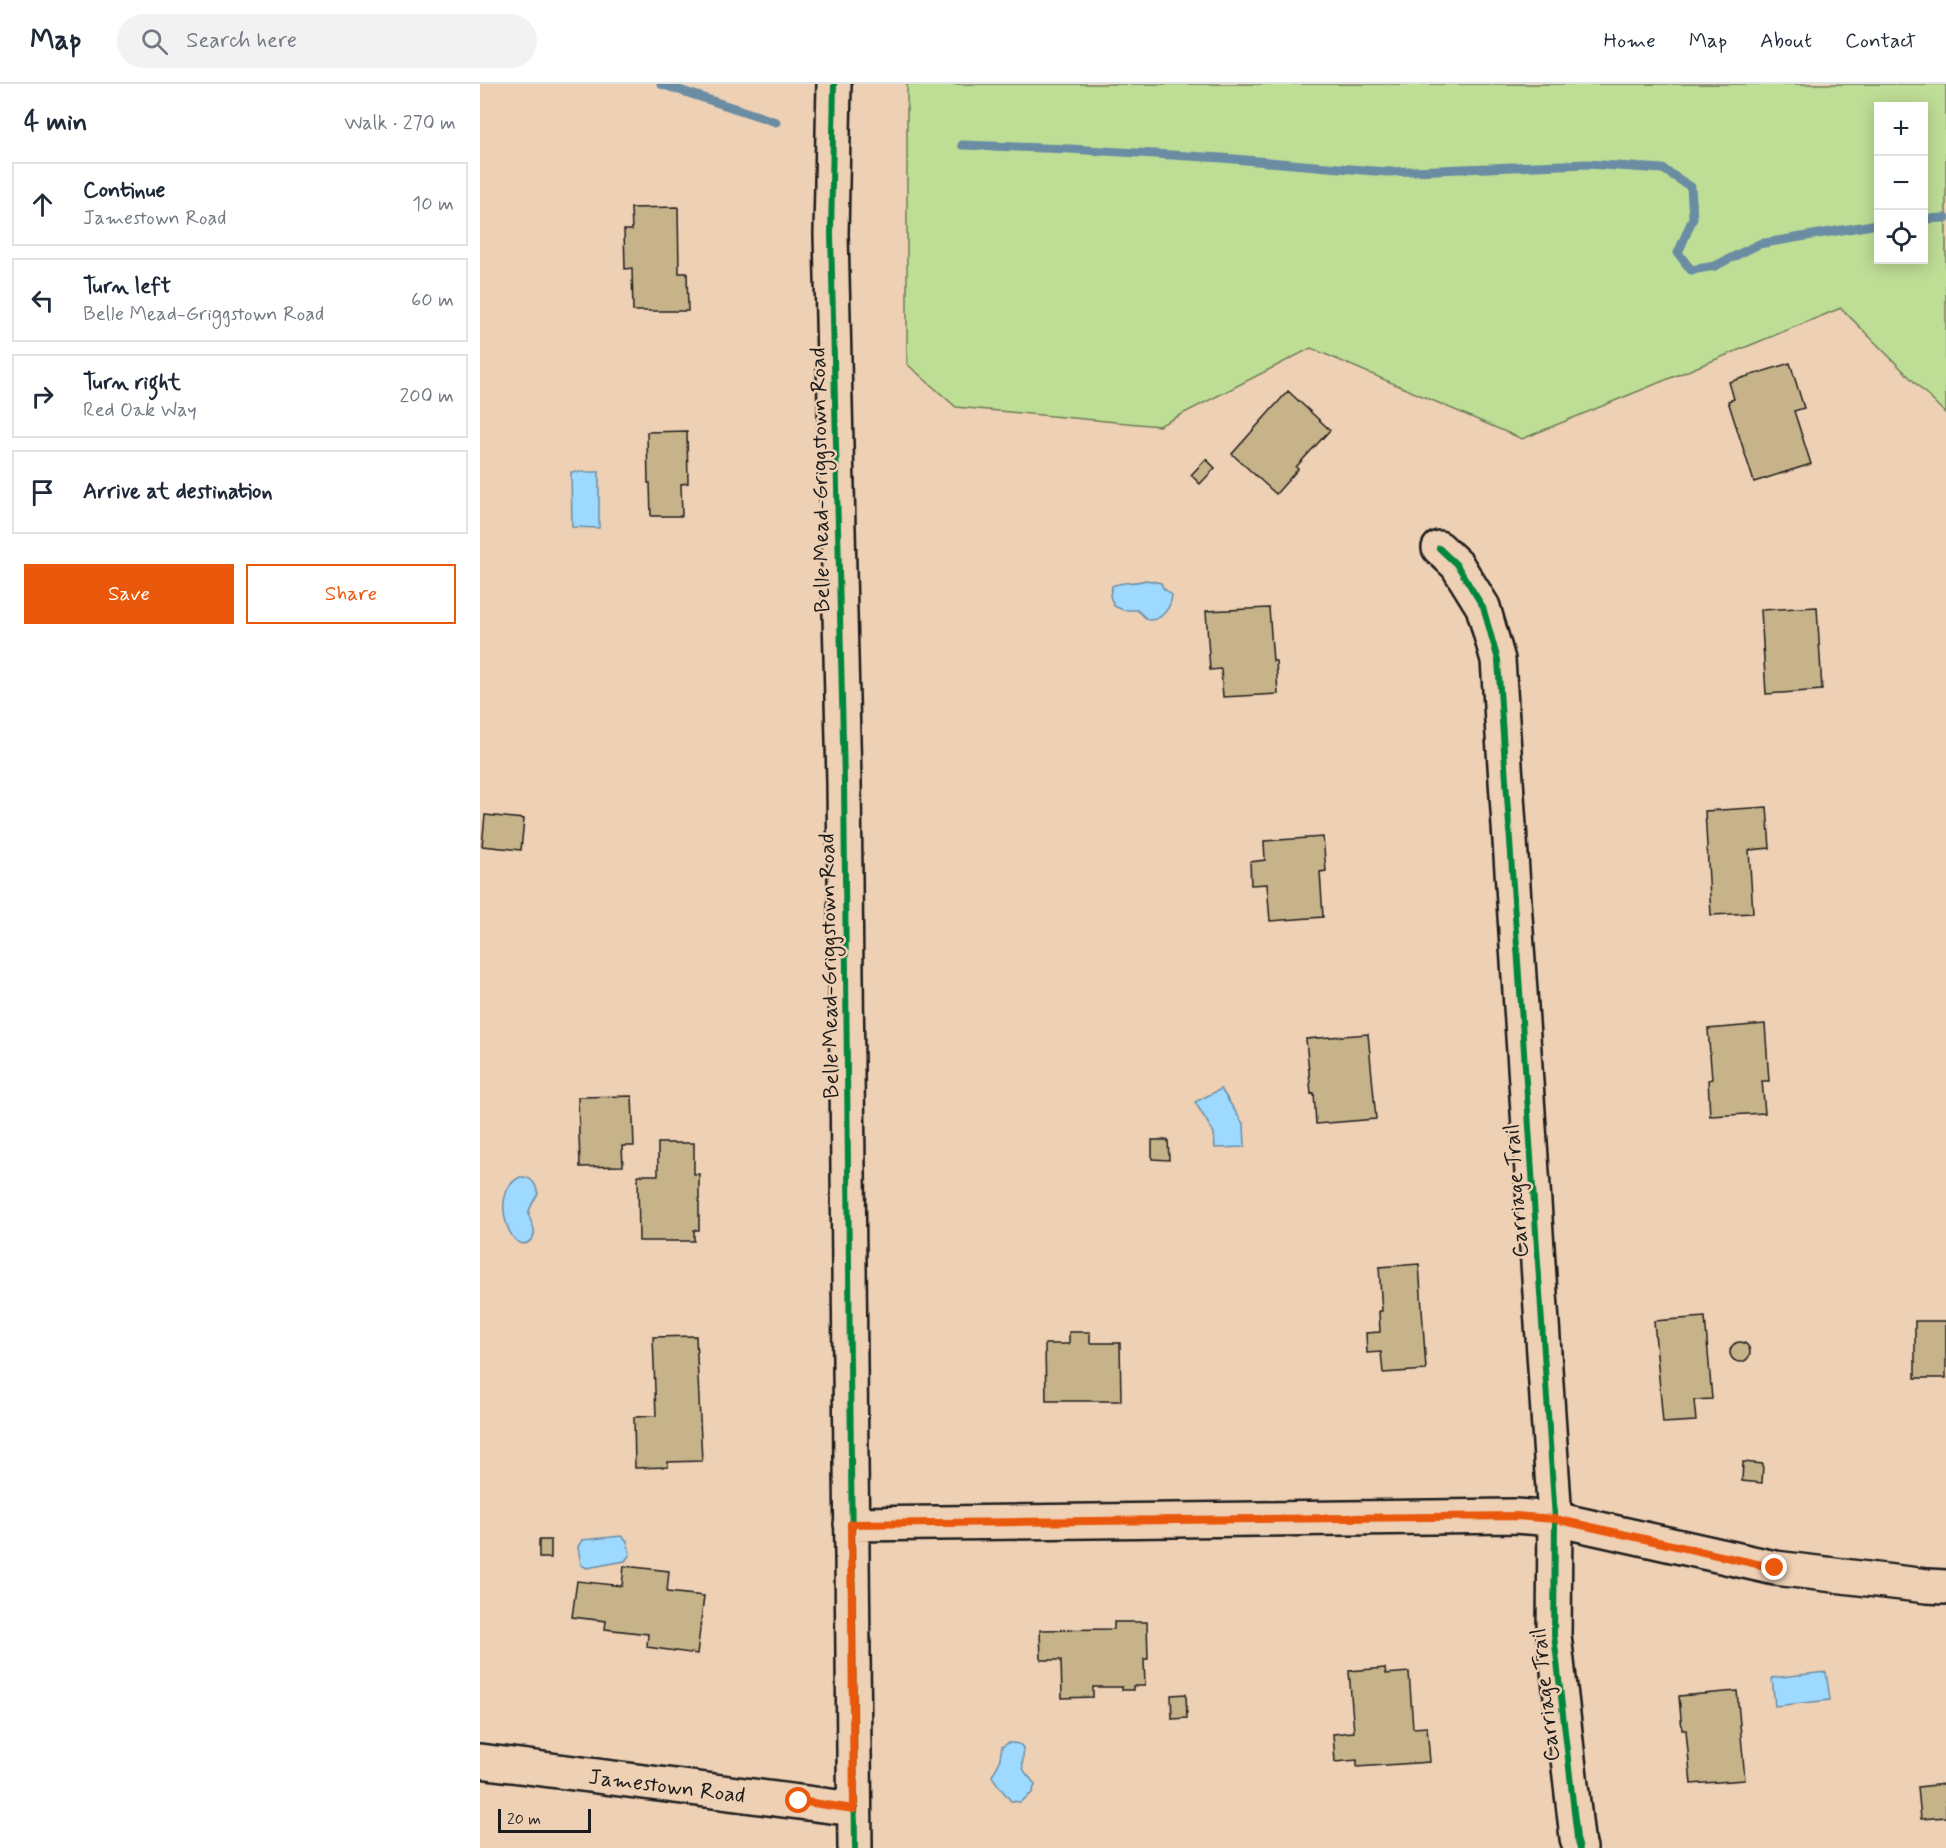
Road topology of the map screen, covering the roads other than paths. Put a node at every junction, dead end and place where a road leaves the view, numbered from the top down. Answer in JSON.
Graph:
{"nodes":[{"id":1,"x":834,"y":84,"type":"edge"},
{"id":2,"x":1439,"y":548,"type":"dead end"},
{"id":3,"x":1555,"y":1519,"type":"junction"},
{"id":4,"x":851,"y":1524,"type":"junction"},
{"id":5,"x":1946,"y":1587,"type":"edge"},
{"id":6,"x":480,"y":1761,"type":"edge"},
{"id":7,"x":854,"y":1809,"type":"junction"},
{"id":8,"x":855,"y":1848,"type":"edge"},
{"id":9,"x":1580,"y":1848,"type":"edge"}],
"edges":[{"from":1,"to":4,"type":"street","name":"Belle Mead-Griggstown Road"},
{"from":2,"to":3,"type":"street","name":"Carriage Trail"},
{"from":3,"to":4,"type":"street"},
{"from":3,"to":5,"type":"street"},
{"from":3,"to":9,"type":"street","name":"Carriage Trail"},
{"from":4,"to":7,"type":"street","name":"Belle Mead-Griggstown Road"},
{"from":6,"to":7,"type":"street","name":"Jamestown Road"},
{"from":7,"to":8,"type":"street","name":"Belle Mead-Griggstown Road"}]}
